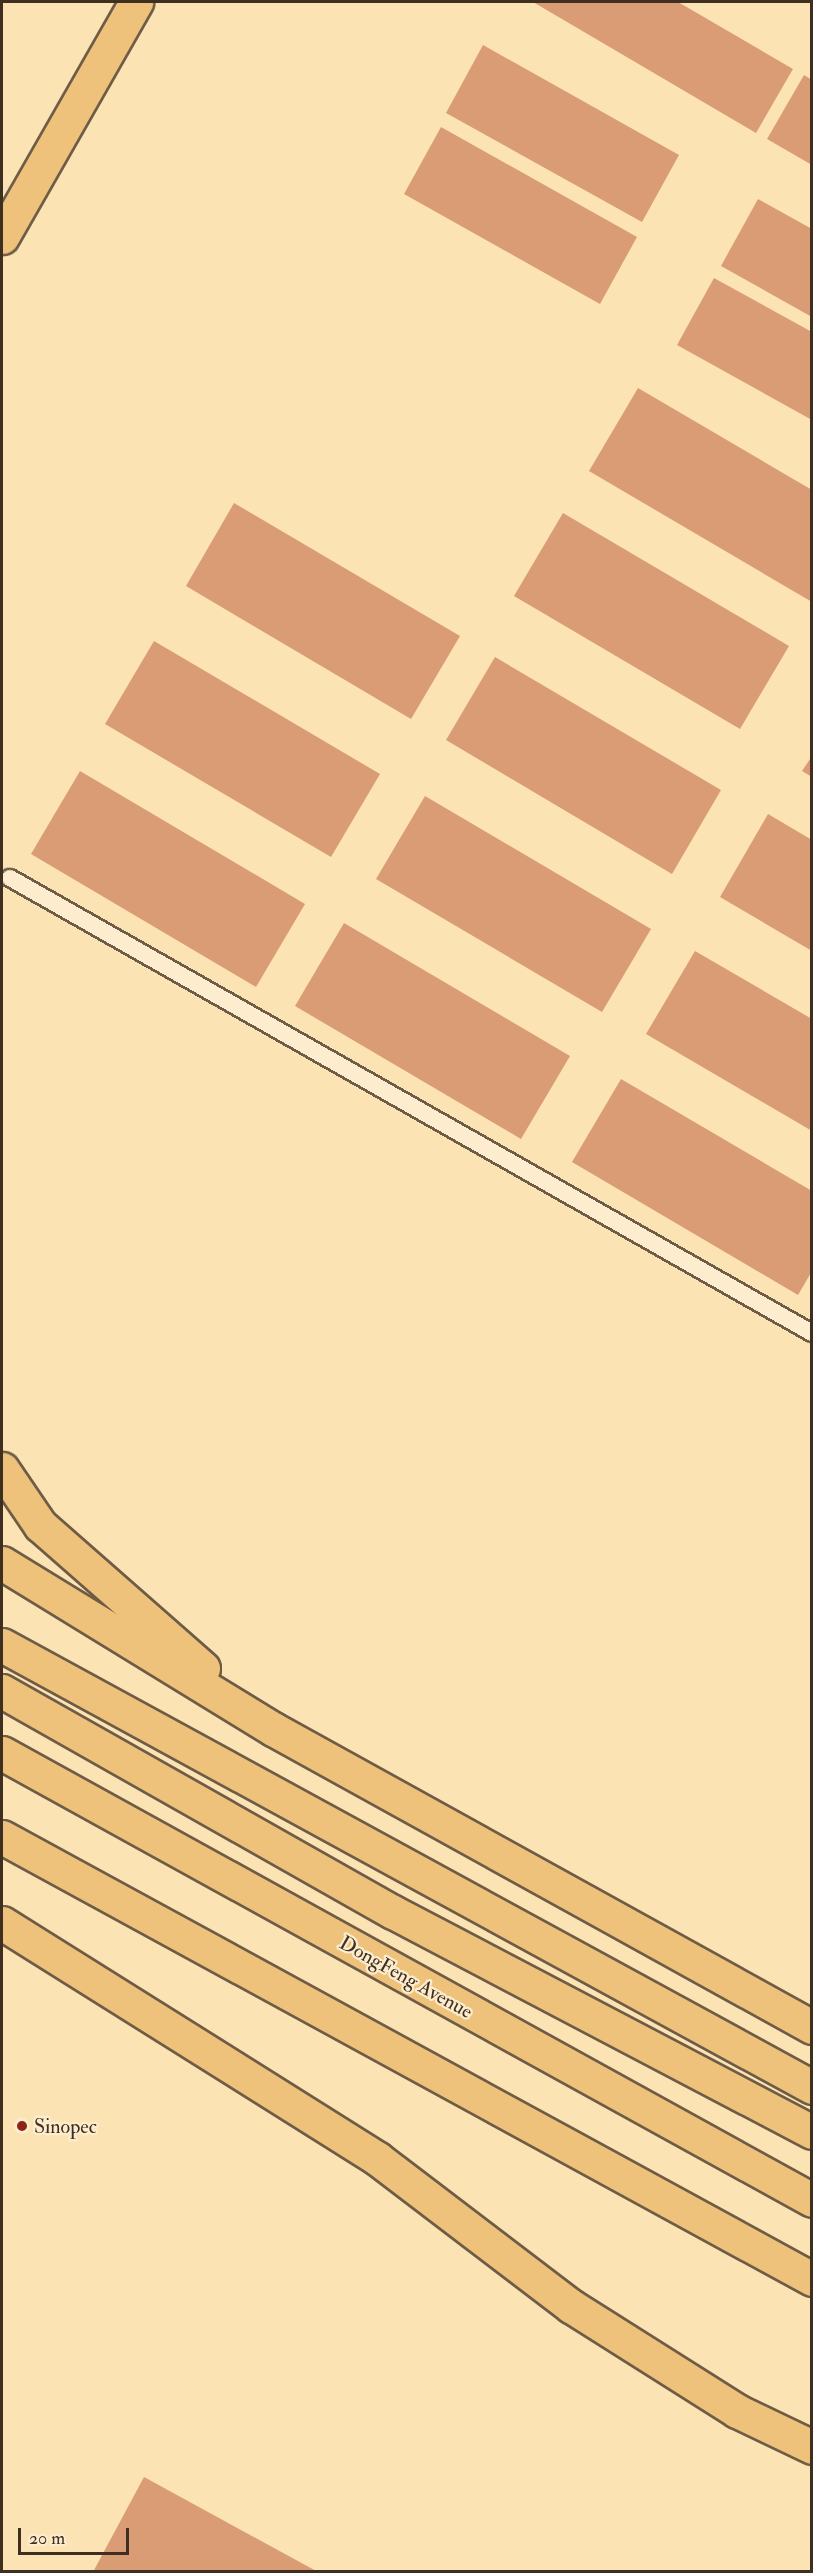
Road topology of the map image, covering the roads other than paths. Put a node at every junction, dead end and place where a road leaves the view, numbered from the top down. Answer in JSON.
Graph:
{"nodes":[{"id":1,"x":136,"y":2,"type":"edge"},
{"id":2,"x":2,"y":237,"type":"edge"},
{"id":3,"x":10,"y":878,"type":"dead end"},
{"id":4,"x":812,"y":1333,"type":"edge"},
{"id":5,"x":2,"y":1469,"type":"edge"},
{"id":6,"x":2,"y":1563,"type":"edge"},
{"id":7,"x":2,"y":1646,"type":"edge"},
{"id":8,"x":2,"y":1691,"type":"edge"},
{"id":9,"x":273,"y":1729,"type":"junction"},
{"id":10,"x":2,"y":1753,"type":"edge"},
{"id":11,"x":2,"y":1838,"type":"edge"},
{"id":12,"x":2,"y":1923,"type":"edge"},
{"id":13,"x":812,"y":2027,"type":"edge"},
{"id":14,"x":812,"y":2087,"type":"edge"},
{"id":15,"x":812,"y":2132,"type":"edge"},
{"id":16,"x":812,"y":2200,"type":"edge"},
{"id":17,"x":812,"y":2279,"type":"edge"},
{"id":18,"x":812,"y":2447,"type":"edge"}],
"edges":[{"from":1,"to":2,"type":"main road"},
{"from":3,"to":4,"type":"lane"},
{"from":5,"to":9,"type":"main road"},
{"from":6,"to":9,"type":"main road"},
{"from":7,"to":14,"type":"main road"},
{"from":8,"to":15,"type":"main road"},
{"from":9,"to":13,"type":"main road"},
{"from":10,"to":16,"type":"main road","name":"DongFeng Avenue"},
{"from":11,"to":17,"type":"main road"},
{"from":12,"to":18,"type":"main road"}]}
